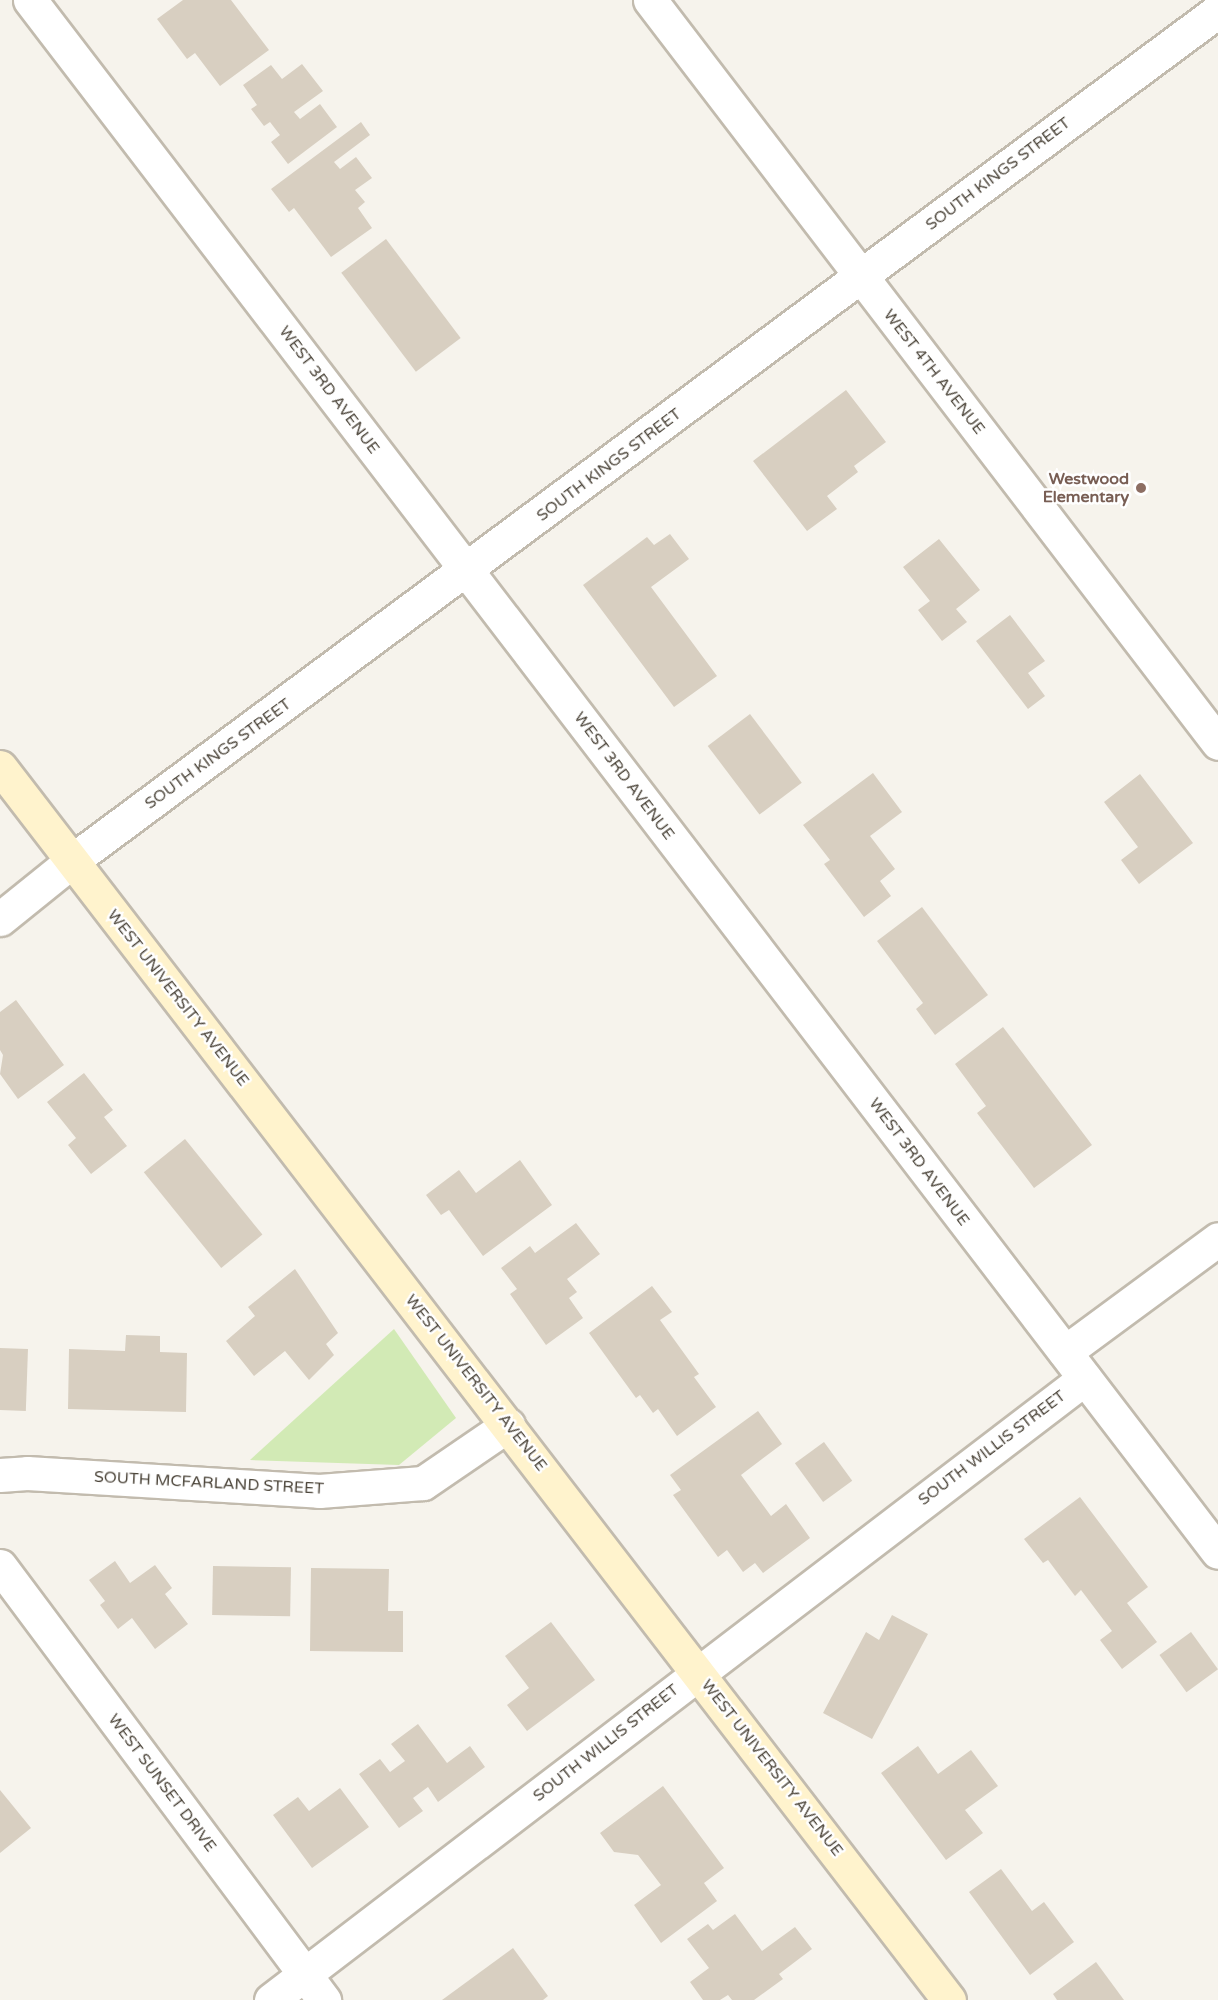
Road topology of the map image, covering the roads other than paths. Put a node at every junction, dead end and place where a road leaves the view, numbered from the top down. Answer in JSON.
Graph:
{"nodes":[{"id":1,"x":30,"y":0,"type":"edge"},
{"id":2,"x":650,"y":0,"type":"edge"},
{"id":3,"x":1218,"y":11,"type":"edge"},
{"id":4,"x":860,"y":279,"type":"junction"},
{"id":5,"x":468,"y":571,"type":"junction"},
{"id":6,"x":1218,"y":743,"type":"edge"},
{"id":7,"x":0,"y":767,"type":"edge"},
{"id":8,"x":73,"y":861,"type":"junction"},
{"id":9,"x":0,"y":919,"type":"edge"},
{"id":10,"x":1218,"y":1239,"type":"edge"},
{"id":11,"x":1065,"y":1352,"type":"junction"},
{"id":12,"x":1085,"y":1378,"type":"junction"},
{"id":13,"x":508,"y":1425,"type":"junction"},
{"id":14,"x":0,"y":1474,"type":"edge"},
{"id":15,"x":1218,"y":1552,"type":"edge"},
{"id":16,"x":0,"y":1566,"type":"edge"},
{"id":17,"x":697,"y":1672,"type":"junction"},
{"id":18,"x":305,"y":1974,"type":"junction"},
{"id":19,"x":271,"y":2000,"type":"edge"},
{"id":20,"x":324,"y":2000,"type":"edge"},
{"id":21,"x":949,"y":2000,"type":"edge"}],
"edges":[{"from":1,"to":5,"type":"street","name":"WEST 3RD AVENUE"},
{"from":2,"to":4,"type":"street","name":"WEST 4TH AVENUE"},
{"from":3,"to":4,"type":"street","name":"SOUTH KINGS STREET"},
{"from":4,"to":5,"type":"street","name":"SOUTH KINGS STREET"},
{"from":4,"to":6,"type":"street","name":"WEST 4TH AVENUE"},
{"from":5,"to":8,"type":"street","name":"SOUTH KINGS STREET"},
{"from":5,"to":11,"type":"street","name":"WEST 3RD AVENUE"},
{"from":7,"to":8,"type":"street","name":"WEST UNIVERSITY AVENUE"},
{"from":8,"to":9,"type":"street","name":"SOUTH KINGS STREET"},
{"from":8,"to":13,"type":"street","name":"WEST UNIVERSITY AVENUE"},
{"from":10,"to":11,"type":"street"},
{"from":11,"to":12,"type":"street","name":"WEST 3RD AVENUE"},
{"from":12,"to":15,"type":"street","name":"WEST 3RD AVENUE"},
{"from":12,"to":17,"type":"street","name":"SOUTH WILLIS STREET"},
{"from":13,"to":14,"type":"street","name":"SOUTH MCFARLAND STREET"},
{"from":13,"to":17,"type":"street","name":"WEST UNIVERSITY AVENUE"},
{"from":16,"to":18,"type":"street","name":"WEST SUNSET DRIVE"},
{"from":17,"to":18,"type":"street","name":"SOUTH WILLIS STREET"},
{"from":17,"to":21,"type":"street","name":"WEST UNIVERSITY AVENUE"},
{"from":18,"to":19,"type":"street","name":"SOUTH WILLIS STREET"},
{"from":18,"to":20,"type":"street","name":"WEST SUNSET DRIVE"}]}
